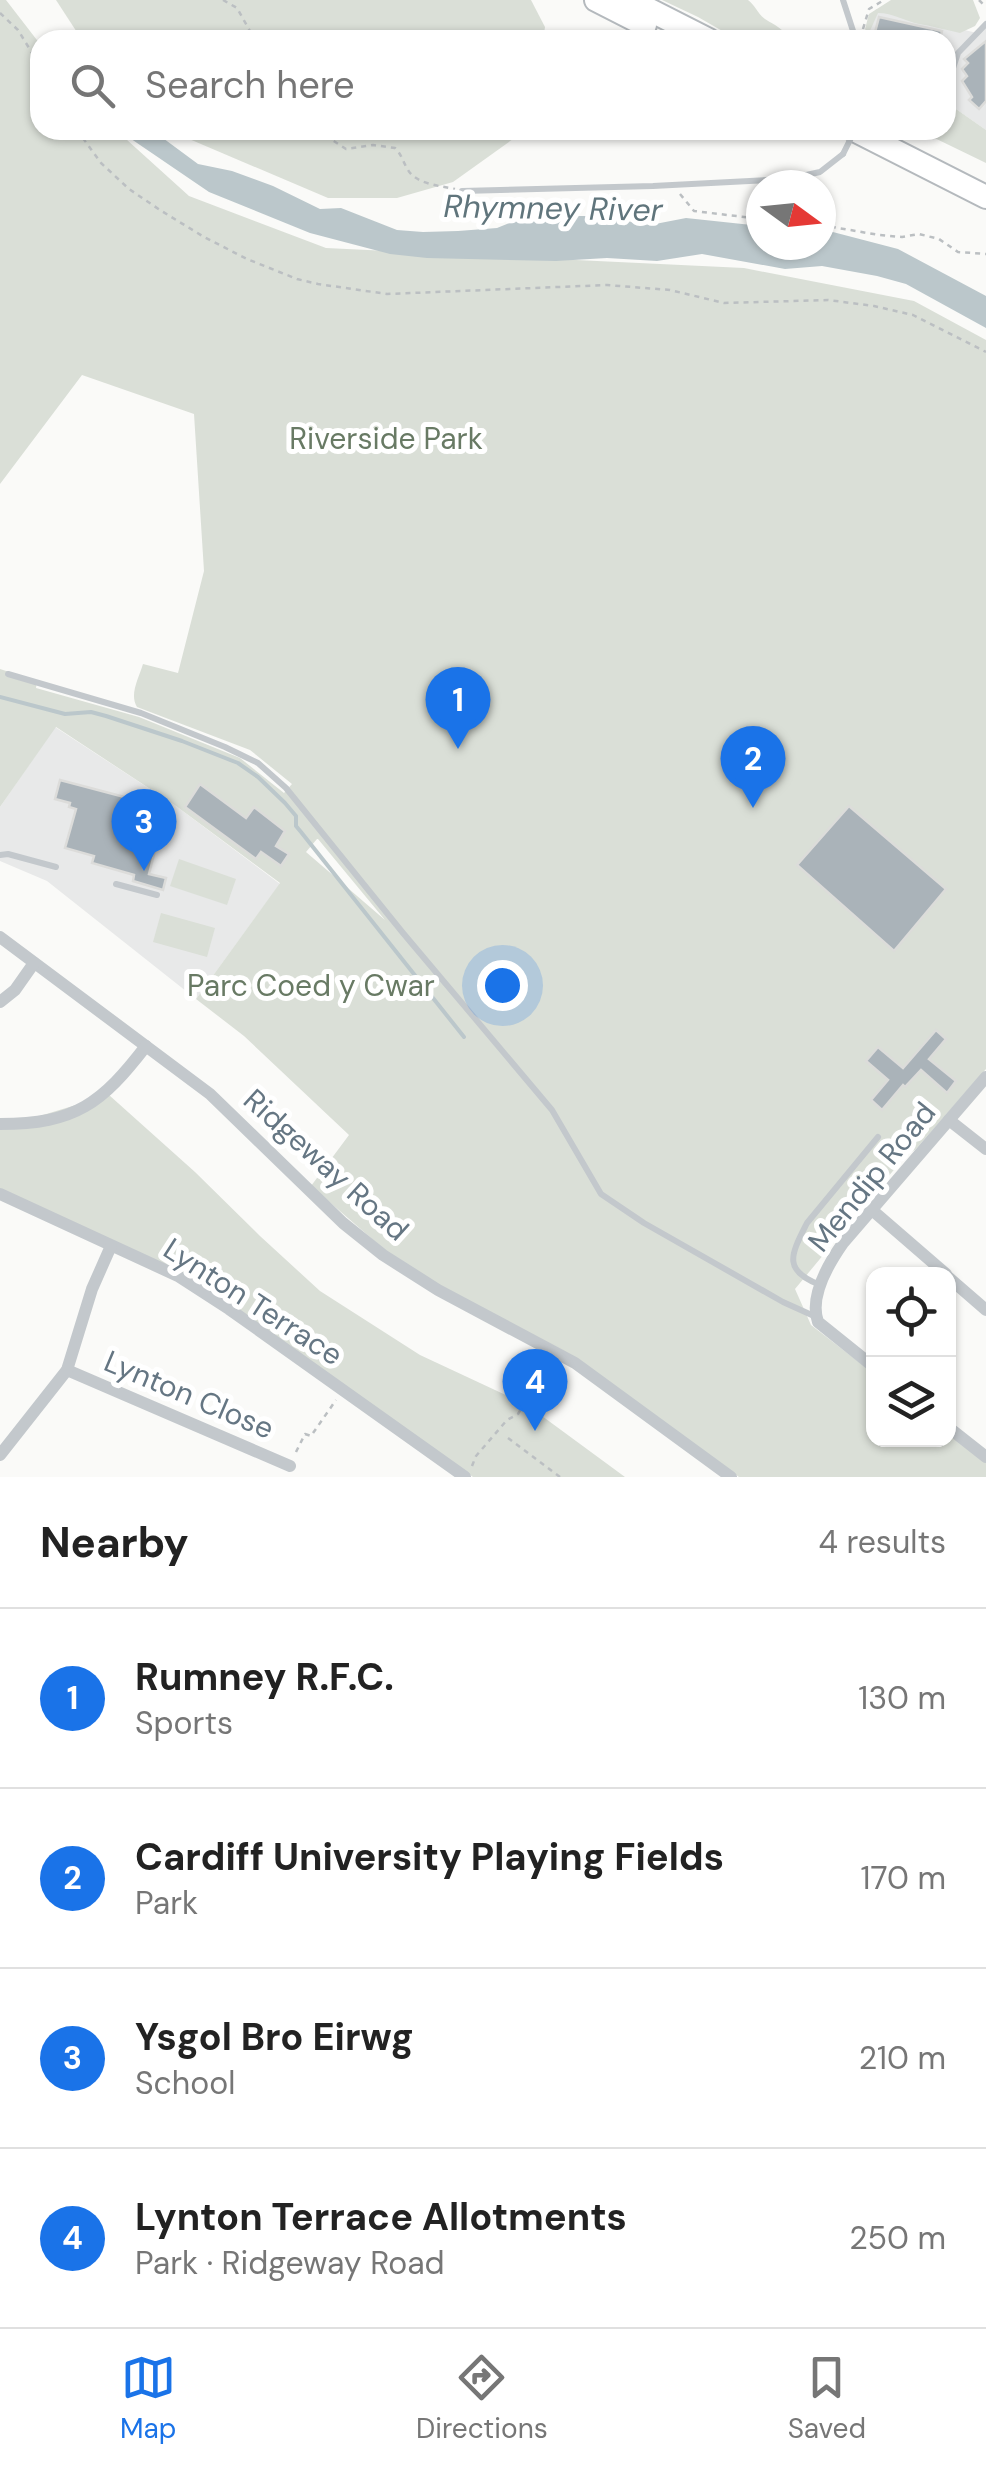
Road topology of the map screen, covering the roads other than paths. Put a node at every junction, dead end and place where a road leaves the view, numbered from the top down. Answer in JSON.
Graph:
{"nodes":[{"id":1,"x":596,"y":0,"type":"edge"},
{"id":2,"x":630,"y":0,"type":"edge"},
{"id":3,"x":843,"y":0,"type":"edge"},
{"id":4,"x":986,"y":24,"type":"edge"},
{"id":5,"x":654,"y":30,"type":"edge"},
{"id":6,"x":689,"y":30,"type":"edge"},
{"id":7,"x":854,"y":30,"type":"edge"},
{"id":8,"x":956,"y":59,"type":"edge"},
{"id":9,"x":849,"y":140,"type":"edge"},
{"id":10,"x":874,"y":140,"type":"edge"},
{"id":11,"x":908,"y":140,"type":"edge"},
{"id":12,"x":986,"y":180,"type":"edge"},
{"id":13,"x":462,"y":191,"type":"road end"},
{"id":14,"x":986,"y":197,"type":"edge"},
{"id":15,"x":8,"y":674,"type":"dead end"},
{"id":16,"x":0,"y":855,"type":"edge"},
{"id":17,"x":56,"y":867,"type":"dead end"},
{"id":18,"x":116,"y":884,"type":"dead end"},
{"id":19,"x":156,"y":895,"type":"dead end"},
{"id":20,"x":0,"y":938,"type":"edge"},
{"id":21,"x":34,"y":963,"type":"junction"},
{"id":22,"x":0,"y":1002,"type":"edge"},
{"id":23,"x":146,"y":1046,"type":"junction"},
{"id":24,"x":986,"y":1078,"type":"edge"},
{"id":25,"x":949,"y":1120,"type":"junction"},
{"id":26,"x":0,"y":1124,"type":"edge"},
{"id":27,"x":878,"y":1137,"type":"dead end"},
{"id":28,"x":986,"y":1148,"type":"edge"},
{"id":29,"x":0,"y":1194,"type":"edge"},
{"id":30,"x":872,"y":1210,"type":"junction"},
{"id":31,"x":111,"y":1246,"type":"junction"},
{"id":32,"x":937,"y":1267,"type":"edge"},
{"id":33,"x":956,"y":1283,"type":"edge"},
{"id":34,"x":821,"y":1285,"type":"junction"},
{"id":35,"x":984,"y":1305,"type":"edge"},
{"id":36,"x":815,"y":1316,"type":"junction"},
{"id":37,"x":866,"y":1361,"type":"edge"},
{"id":38,"x":68,"y":1370,"type":"junction"},
{"id":39,"x":956,"y":1433,"type":"edge"},
{"id":40,"x":0,"y":1454,"type":"edge"},
{"id":41,"x":986,"y":1457,"type":"edge"},
{"id":42,"x":290,"y":1466,"type":"road end"},
{"id":43,"x":469,"y":1475,"type":"edge"},
{"id":44,"x":731,"y":1477,"type":"edge"}],
"edges":[{"from":1,"to":5,"type":"highway"},
{"from":2,"to":6,"type":"highway"},
{"from":3,"to":7,"type":"lane"},
{"from":4,"to":8,"type":"lane"},
{"from":9,"to":13,"type":"lane","bridge":true},
{"from":10,"to":14,"type":"highway"},
{"from":11,"to":12,"type":"highway"},
{"from":15,"to":36,"type":"lane"},
{"from":16,"to":17,"type":"lane"},
{"from":18,"to":19,"type":"lane"},
{"from":20,"to":21,"type":"street","name":"Ridgeway Road"},
{"from":21,"to":22,"type":"street"},
{"from":21,"to":23,"type":"street","name":"Ridgeway Road"},
{"from":23,"to":26,"type":"street"},
{"from":23,"to":44,"type":"street","name":"Ridgeway Road"},
{"from":24,"to":25,"type":"street","name":"Mendip Road"},
{"from":25,"to":28,"type":"street"},
{"from":25,"to":30,"type":"street","name":"Mendip Road"},
{"from":27,"to":34,"type":"lane"},
{"from":29,"to":31,"type":"street","name":"Lynton Terrace"},
{"from":30,"to":32,"type":"street"},
{"from":30,"to":34,"type":"street","name":"Mendip Road"},
{"from":31,"to":38,"type":"street"},
{"from":31,"to":43,"type":"street","name":"Lynton Terrace"},
{"from":33,"to":35,"type":"street"},
{"from":34,"to":36,"type":"street","name":"Mendip Road"},
{"from":36,"to":37,"type":"street"},
{"from":38,"to":40,"type":"street"},
{"from":38,"to":42,"type":"street","name":"Lynton Close"},
{"from":39,"to":41,"type":"street"}]}
